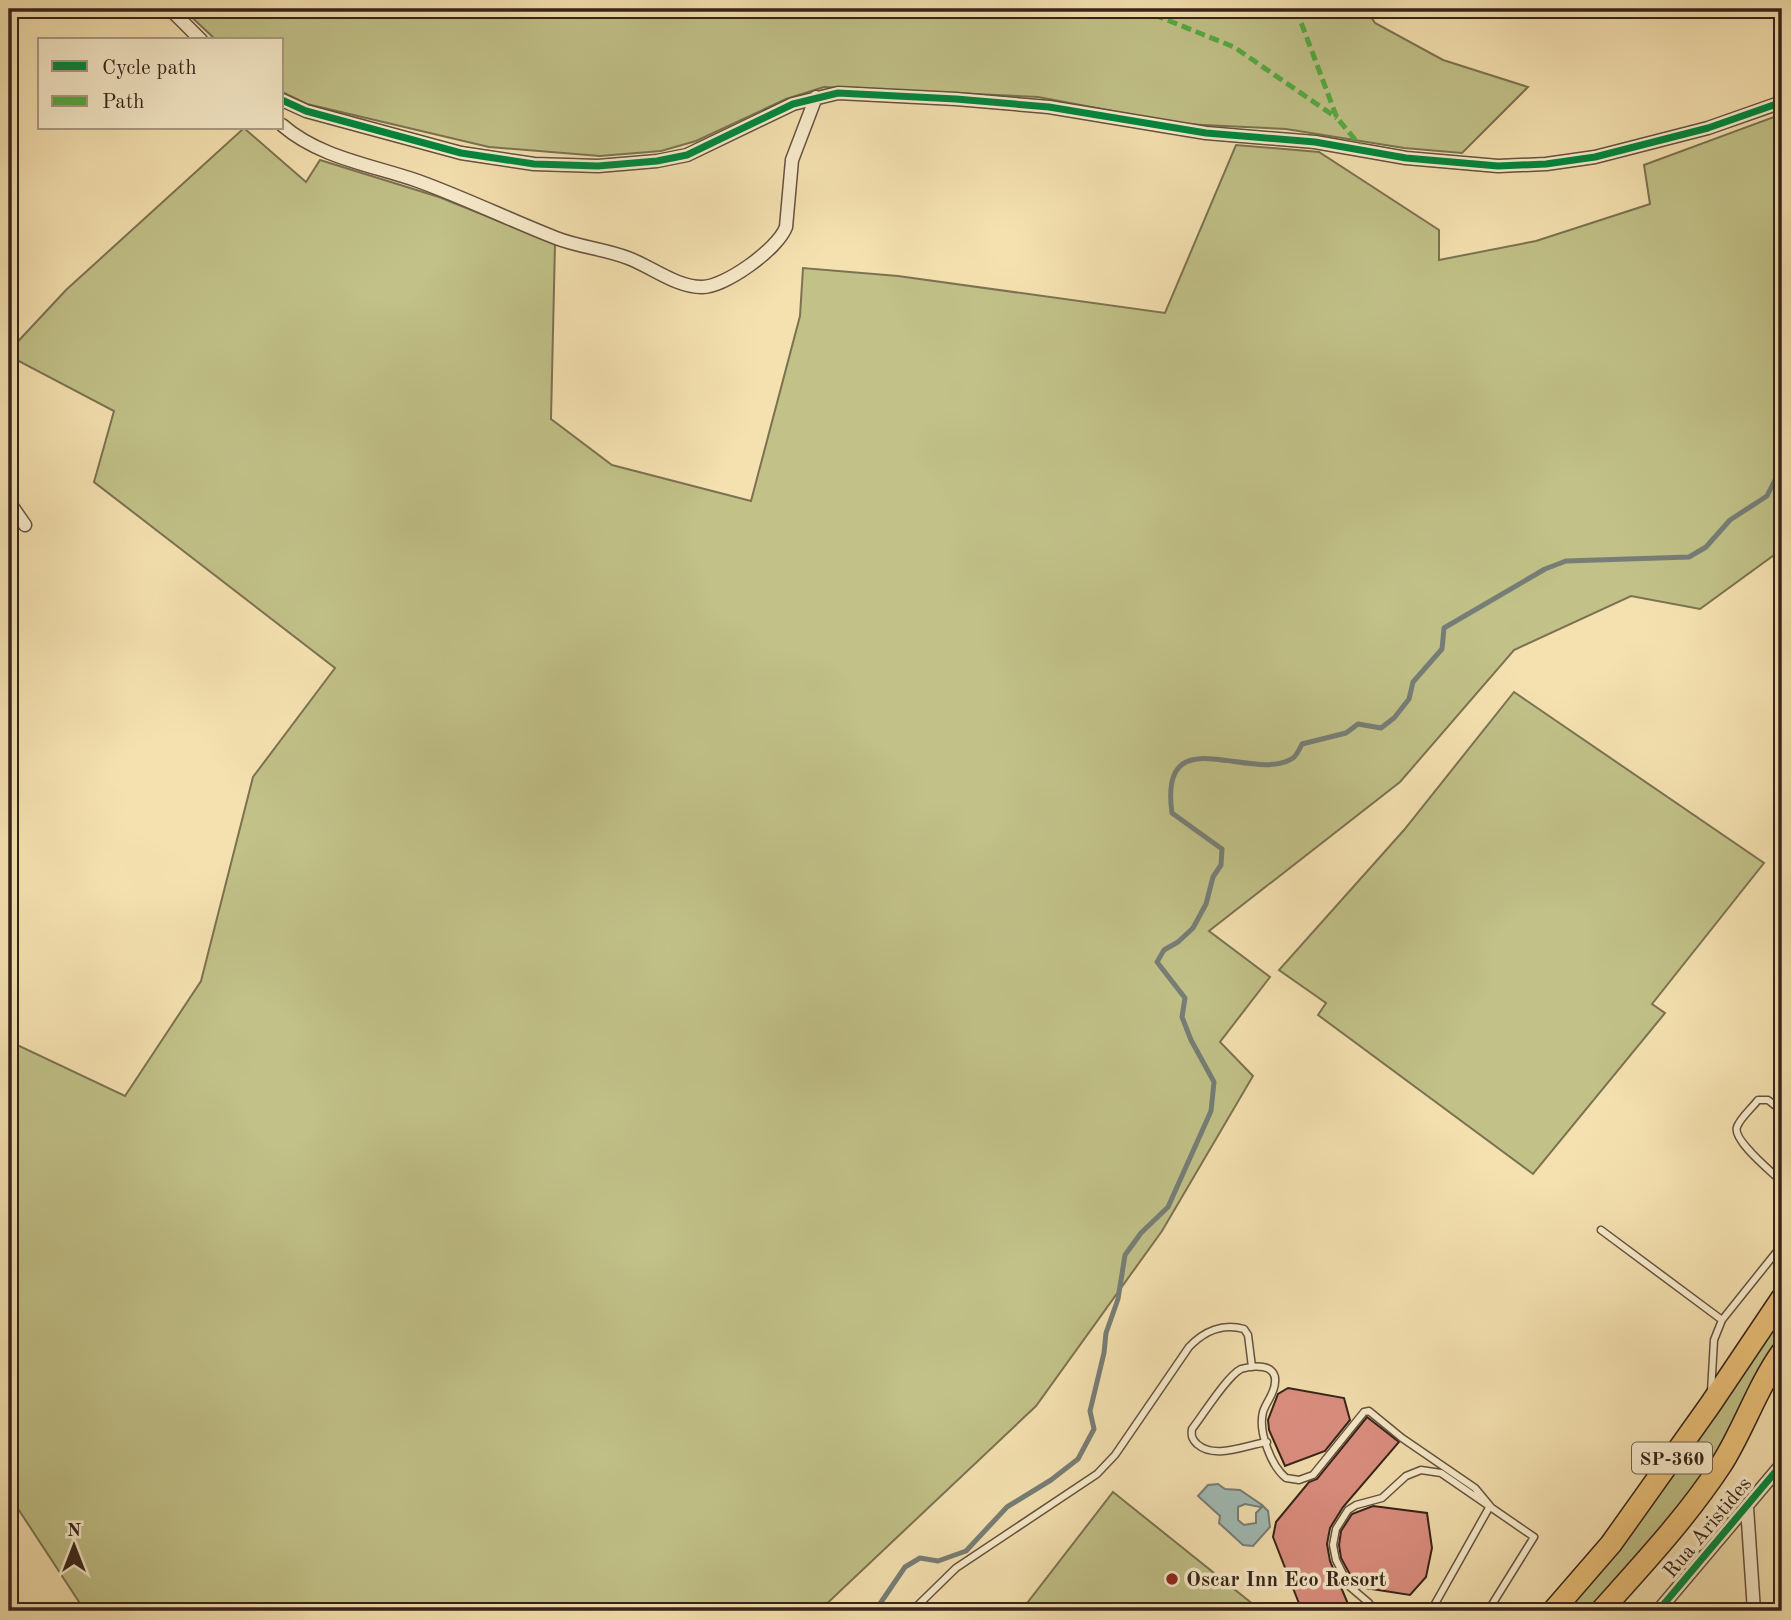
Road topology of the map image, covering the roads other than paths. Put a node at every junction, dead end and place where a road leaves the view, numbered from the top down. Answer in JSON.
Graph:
{"nodes":[{"id":1,"x":170,"y":9,"type":"edge"},
{"id":2,"x":199,"y":38,"type":"edge"},
{"id":3,"x":816,"y":97,"type":"junction"},
{"id":4,"x":284,"y":101,"type":"edge"},
{"id":5,"x":1782,"y":102,"type":"edge"},
{"id":6,"x":284,"y":127,"type":"edge"},
{"id":7,"x":9,"y":502,"type":"edge"},
{"id":8,"x":25,"y":526,"type":"dead end"},
{"id":9,"x":1782,"y":1111,"type":"edge"},
{"id":10,"x":1782,"y":1182,"type":"edge"},
{"id":11,"x":1601,"y":1230,"type":"dead end"},
{"id":12,"x":1782,"y":1245,"type":"edge"},
{"id":13,"x":1782,"y":1298,"type":"edge"},
{"id":14,"x":1722,"y":1320,"type":"junction"},
{"id":15,"x":1782,"y":1352,"type":"edge"},
{"id":16,"x":1252,"y":1367,"type":"junction"},
{"id":17,"x":1710,"y":1405,"type":"junction"},
{"id":18,"x":1267,"y":1442,"type":"junction"},
{"id":19,"x":1782,"y":1464,"type":"edge"},
{"id":20,"x":1490,"y":1506,"type":"junction"},
{"id":21,"x":1747,"y":1507,"type":"junction"},
{"id":22,"x":912,"y":1611,"type":"edge"},
{"id":23,"x":1373,"y":1611,"type":"edge"},
{"id":24,"x":1431,"y":1611,"type":"edge"},
{"id":25,"x":1488,"y":1611,"type":"edge"},
{"id":26,"x":1553,"y":1611,"type":"edge"},
{"id":27,"x":1601,"y":1611,"type":"edge"},
{"id":28,"x":1658,"y":1611,"type":"edge"},
{"id":29,"x":1754,"y":1611,"type":"edge"}],
"edges":[{"from":1,"to":2,"type":"street"},
{"from":3,"to":4,"type":"street"},
{"from":3,"to":5,"type":"street"},
{"from":3,"to":6,"type":"street"},
{"from":7,"to":8,"type":"street"},
{"from":9,"to":10,"type":"lane"},
{"from":11,"to":14,"type":"lane"},
{"from":12,"to":14,"type":"lane"},
{"from":13,"to":17,"type":"main road","number":"SP-360"},
{"from":14,"to":17,"type":"lane"},
{"from":15,"to":27,"type":"main road","number":"SP-360"},
{"from":16,"to":18,"type":"lane"},
{"from":16,"to":18,"type":"lane"},
{"from":16,"to":22,"type":"lane"},
{"from":17,"to":26,"type":"main road","number":"SP-360"},
{"from":18,"to":20,"type":"lane"},
{"from":19,"to":21,"type":"street","name":"Rua Aristides"},
{"from":20,"to":23,"type":"lane"},
{"from":20,"to":24,"type":"lane"},
{"from":20,"to":25,"type":"lane"},
{"from":21,"to":28,"type":"street","name":"Rua Aristides"},
{"from":21,"to":29,"type":"street"}]}
